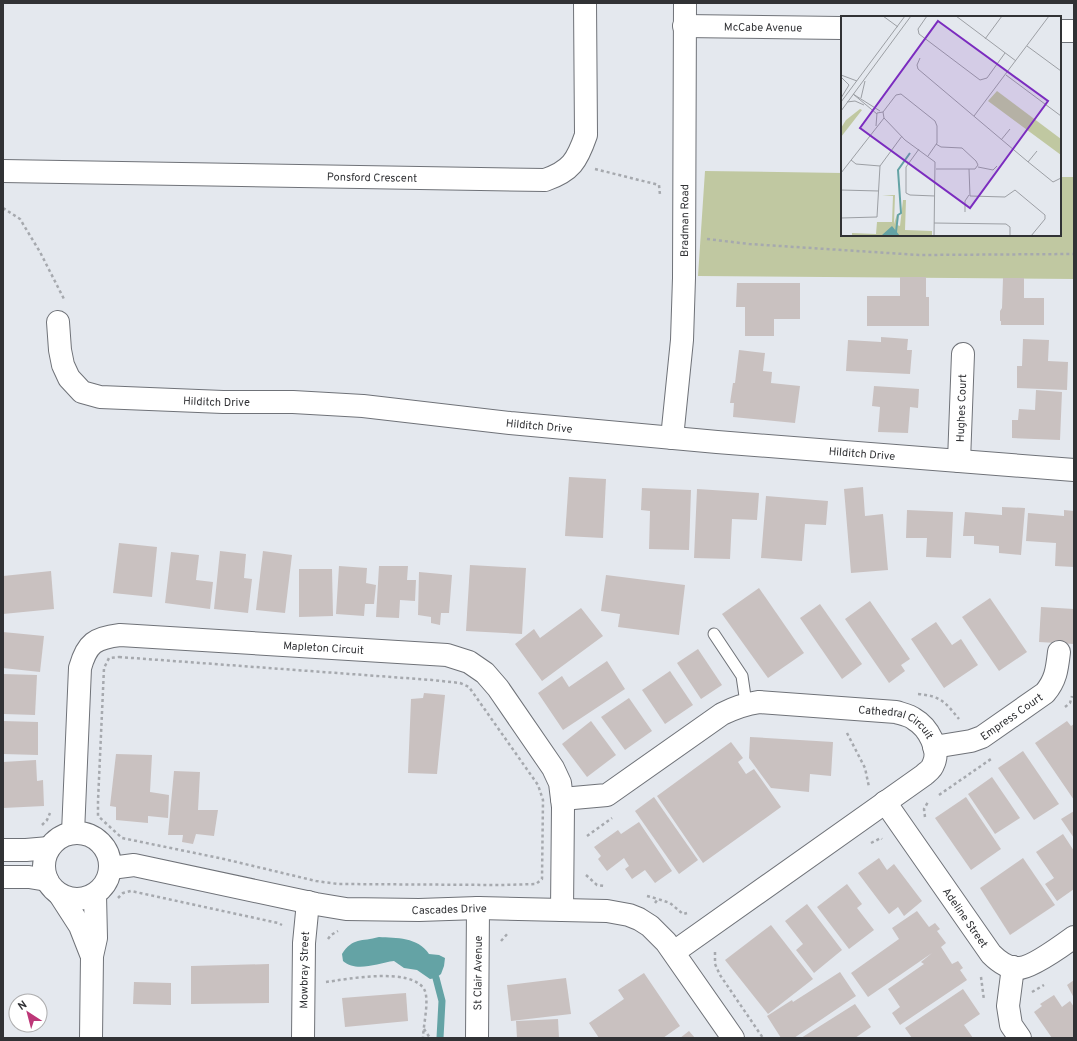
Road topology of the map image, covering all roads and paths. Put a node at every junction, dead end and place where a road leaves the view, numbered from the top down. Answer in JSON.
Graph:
{"nodes":[{"id":1,"x":585,"y":3,"type":"edge"},
{"id":2,"x":685,"y":3,"type":"edge"},
{"id":3,"x":684,"y":26,"type":"junction"},
{"id":4,"x":841,"y":28,"type":"edge"},
{"id":5,"x":1061,"y":31,"type":"edge"},
{"id":6,"x":1074,"y":31,"type":"edge"},
{"id":7,"x":571,"y":165,"type":"junction"},
{"id":8,"x":3,"y":171,"type":"edge"},
{"id":9,"x":660,"y":201,"type":"dead end"},
{"id":10,"x":3,"y":208,"type":"edge"},
{"id":11,"x":684,"y":239,"type":"junction"},
{"id":12,"x":1074,"y":254,"type":"edge"},
{"id":13,"x":58,"y":322,"type":"joint"},
{"id":14,"x":962,"y":354,"type":"dead end"},
{"id":15,"x":672,"y":438,"type":"junction"},
{"id":16,"x":959,"y":461,"type":"junction"},
{"id":17,"x":1074,"y":470,"type":"edge"},
{"id":18,"x":714,"y":634,"type":"dead end"},
{"id":19,"x":1059,"y":652,"type":"dead end"},
{"id":20,"x":746,"y":704,"type":"junction"},
{"id":21,"x":854,"y":733,"type":"dead end"},
{"id":22,"x":934,"y":747,"type":"junction"},
{"id":23,"x":996,"y":756,"type":"dead end"},
{"id":24,"x":877,"y":796,"type":"junction"},
{"id":25,"x":562,"y":798,"type":"junction"},
{"id":26,"x":613,"y":817,"type":"dead end"},
{"id":27,"x":926,"y":820,"type":"dead end"},
{"id":28,"x":73,"y":833,"type":"junction"},
{"id":29,"x":886,"y":840,"type":"dead end"},
{"id":30,"x":587,"y":841,"type":"dead end"},
{"id":31,"x":868,"y":844,"type":"dead end"},
{"id":32,"x":49,"y":848,"type":"junction"},
{"id":33,"x":3,"y":850,"type":"edge"},
{"id":34,"x":542,"y":861,"type":"joint"},
{"id":35,"x":110,"y":868,"type":"junction"},
{"id":36,"x":586,"y":868,"type":"dead end"},
{"id":37,"x":3,"y":877,"type":"edge"},
{"id":38,"x":53,"y":887,"type":"junction"},
{"id":39,"x":610,"y":887,"type":"dead end"},
{"id":40,"x":95,"y":895,"type":"junction"},
{"id":41,"x":644,"y":895,"type":"dead end"},
{"id":42,"x":658,"y":898,"type":"junction"},
{"id":43,"x":117,"y":899,"type":"dead end"},
{"id":44,"x":308,"y":902,"type":"junction"},
{"id":45,"x":478,"y":908,"type":"junction"},
{"id":46,"x":651,"y":908,"type":"dead end"},
{"id":47,"x":562,"y":910,"type":"junction"},
{"id":48,"x":690,"y":913,"type":"dead end"},
{"id":49,"x":283,"y":925,"type":"dead end"},
{"id":50,"x":340,"y":930,"type":"dead end"},
{"id":51,"x":516,"y":932,"type":"dead end"},
{"id":52,"x":1074,"y":937,"type":"edge"},
{"id":53,"x":328,"y":940,"type":"dead end"},
{"id":54,"x":500,"y":941,"type":"dead end"},
{"id":55,"x":717,"y":949,"type":"dead end"},
{"id":56,"x":674,"y":952,"type":"junction"},
{"id":57,"x":92,"y":956,"type":"junction"},
{"id":58,"x":1013,"y":967,"type":"junction"},
{"id":59,"x":980,"y":973,"type":"dead end"},
{"id":60,"x":325,"y":975,"type":"dead end"},
{"id":61,"x":986,"y":1007,"type":"dead end"},
{"id":62,"x":423,"y":1028,"type":"junction"},
{"id":63,"x":91,"y":1038,"type":"edge"},
{"id":64,"x":303,"y":1038,"type":"edge"},
{"id":65,"x":423,"y":1038,"type":"edge"},
{"id":66,"x":430,"y":1038,"type":"edge"},
{"id":67,"x":477,"y":1038,"type":"edge"},
{"id":68,"x":733,"y":1038,"type":"edge"},
{"id":69,"x":764,"y":1038,"type":"edge"},
{"id":70,"x":1020,"y":1038,"type":"edge"}],
"edges":[{"from":1,"to":7,"type":"street","name":"Ponsford Crescent"},
{"from":2,"to":3,"type":"street","name":"Bradman Road"},
{"from":3,"to":4,"type":"street","name":"McCabe Avenue"},
{"from":3,"to":11,"type":"street","name":"Bradman Road"},
{"from":5,"to":6,"type":"street"},
{"from":7,"to":8,"type":"street","name":"Ponsford Crescent"},
{"from":7,"to":9,"type":"path"},
{"from":10,"to":13,"type":"path"},
{"from":11,"to":12,"type":"path"},
{"from":11,"to":15,"type":"street","name":"Bradman Road"},
{"from":13,"to":15,"type":"street","name":"Hilditch Drive"},
{"from":14,"to":16,"type":"street","name":"Hughes Court"},
{"from":15,"to":16,"type":"street","name":"Hilditch Drive"},
{"from":16,"to":17,"type":"street","name":"Hilditch Drive"},
{"from":18,"to":20,"type":"lane"},
{"from":19,"to":22,"type":"street","name":"Empress Court"},
{"from":20,"to":22,"type":"street","name":"Cathedral Circuit"},
{"from":20,"to":25,"type":"street","name":"Cathedral Circuit"},
{"from":21,"to":24,"type":"path"},
{"from":22,"to":24,"type":"street","name":"Cathedral Circuit"},
{"from":23,"to":27,"type":"path"},
{"from":24,"to":56,"type":"street","name":"Cathedral Circuit"},
{"from":24,"to":58,"type":"street","name":"Adeline Street"},
{"from":25,"to":28,"type":"street","name":"Mapleton Circuit"},
{"from":25,"to":47,"type":"street","name":"Mapleton Circuit"},
{"from":26,"to":30,"type":"path"},
{"from":28,"to":32,"type":"street"},
{"from":28,"to":35,"type":"street"},
{"from":29,"to":31,"type":"path"},
{"from":32,"to":33,"type":"street"},
{"from":32,"to":38,"type":"street"},
{"from":34,"to":34,"type":"path"},
{"from":35,"to":40,"type":"street"},
{"from":35,"to":44,"type":"street","name":"Cascades Drive"},
{"from":36,"to":39,"type":"path"},
{"from":37,"to":38,"type":"street"},
{"from":38,"to":40,"type":"street"},
{"from":38,"to":57,"type":"street"},
{"from":40,"to":57,"type":"street"},
{"from":41,"to":42,"type":"path"},
{"from":42,"to":46,"type":"path"},
{"from":42,"to":48,"type":"path"},
{"from":43,"to":49,"type":"path"},
{"from":44,"to":45,"type":"street","name":"Cascades Drive"},
{"from":44,"to":64,"type":"street","name":"Mowbray Street"},
{"from":45,"to":47,"type":"street","name":"Cascades Drive"},
{"from":45,"to":67,"type":"street","name":"St Clair Avenue"},
{"from":47,"to":56,"type":"street","name":"Cascades Drive"},
{"from":50,"to":53,"type":"path"},
{"from":51,"to":54,"type":"path"},
{"from":52,"to":58,"type":"street"},
{"from":55,"to":69,"type":"path"},
{"from":56,"to":68,"type":"street","name":"Cascades Drive"},
{"from":57,"to":63,"type":"street"},
{"from":58,"to":70,"type":"street"},
{"from":59,"to":61,"type":"path"},
{"from":60,"to":62,"type":"path"},
{"from":62,"to":65,"type":"path"},
{"from":62,"to":66,"type":"path"}]}
